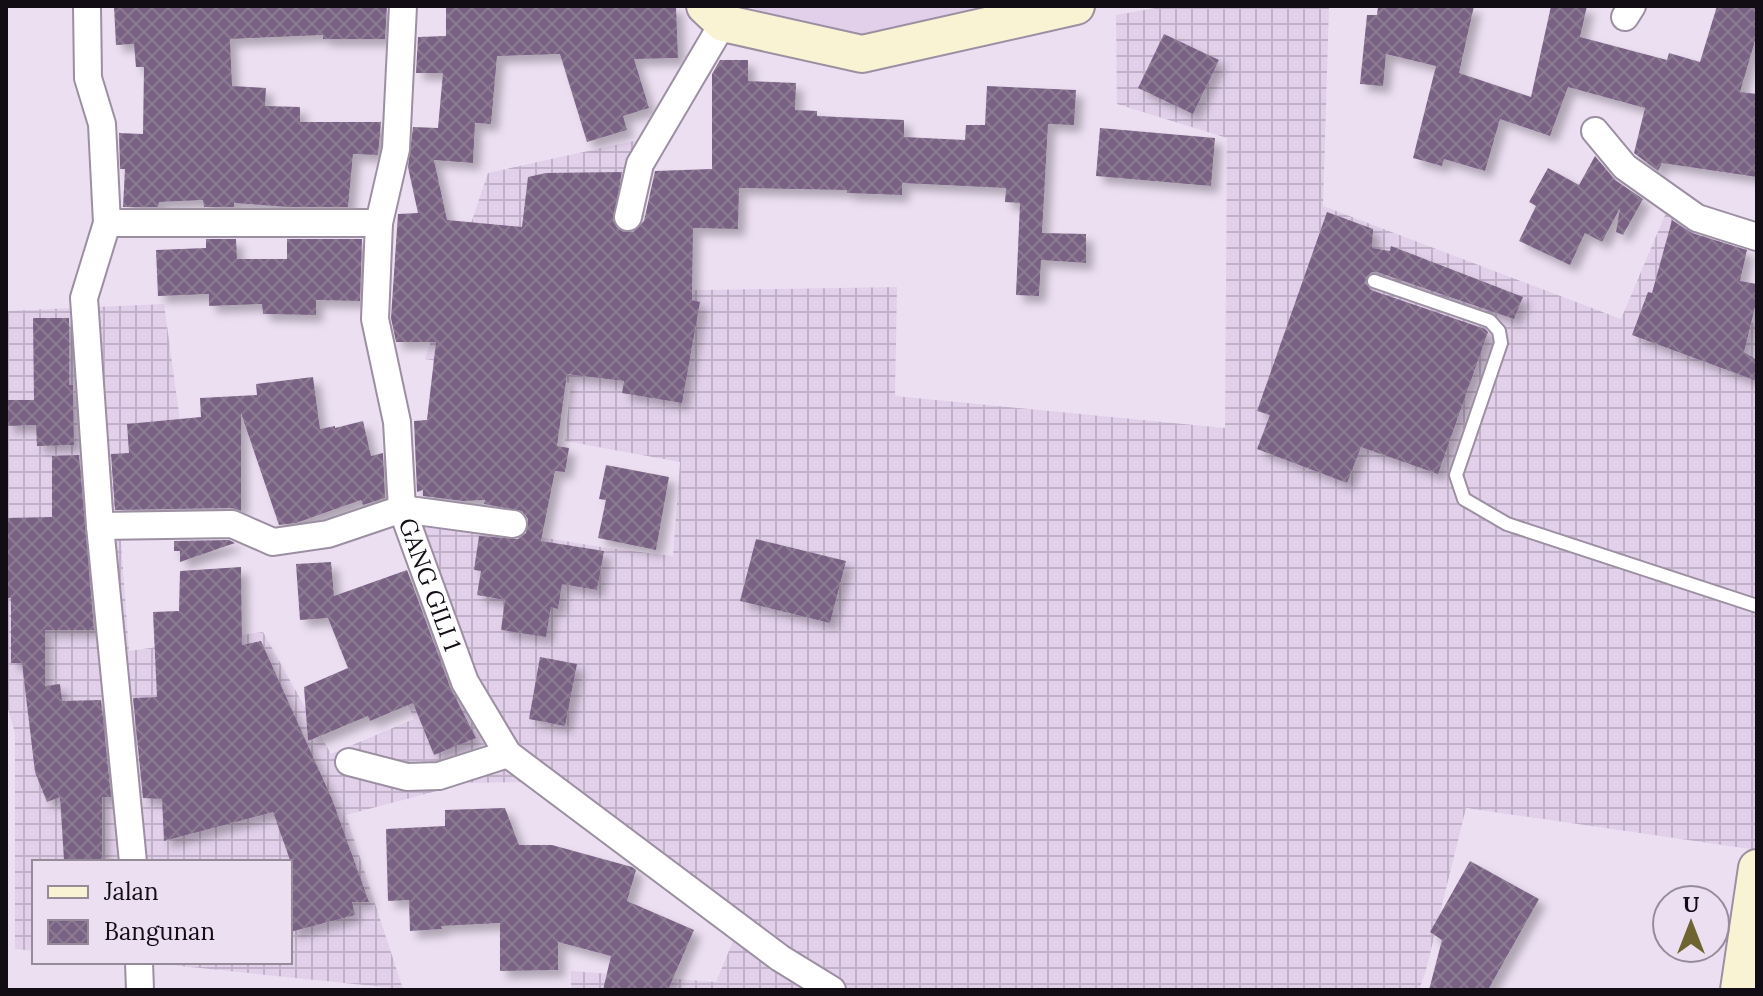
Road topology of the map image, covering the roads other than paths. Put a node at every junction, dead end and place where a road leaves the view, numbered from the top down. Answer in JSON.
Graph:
{"nodes":[{"id":1,"x":87,"y":6,"type":"edge"},
{"id":2,"x":403,"y":6,"type":"edge"},
{"id":3,"x":1076,"y":6,"type":"edge"},
{"id":4,"x":714,"y":14,"type":"edge"},
{"id":5,"x":1595,"y":131,"type":"dead end"},
{"id":6,"x":628,"y":217,"type":"dead end"},
{"id":7,"x":107,"y":223,"type":"junction"},
{"id":8,"x":379,"y":223,"type":"junction"},
{"id":9,"x":1757,"y":237,"type":"edge"},
{"id":10,"x":1374,"y":281,"type":"dead end"},
{"id":11,"x":402,"y":509,"type":"junction"},
{"id":12,"x":513,"y":524,"type":"dead end"},
{"id":13,"x":100,"y":526,"type":"junction"},
{"id":14,"x":1757,"y":606,"type":"edge"},
{"id":15,"x":508,"y":754,"type":"junction"},
{"id":16,"x":349,"y":762,"type":"dead end"},
{"id":17,"x":133,"y":860,"type":"edge"},
{"id":18,"x":1757,"y":868,"type":"edge"},
{"id":19,"x":139,"y":964,"type":"edge"},
{"id":20,"x":140,"y":990,"type":"edge"},
{"id":21,"x":832,"y":990,"type":"edge"},
{"id":22,"x":1739,"y":990,"type":"edge"}],
"edges":[{"from":1,"to":7,"type":"street"},
{"from":2,"to":8,"type":"street","name":"GANG GILI 1"},
{"from":3,"to":4,"type":"street"},
{"from":4,"to":6,"type":"street"},
{"from":5,"to":9,"type":"street"},
{"from":7,"to":8,"type":"street"},
{"from":7,"to":13,"type":"street"},
{"from":8,"to":11,"type":"street","name":"GANG GILI 1"},
{"from":10,"to":14,"type":"lane"},
{"from":11,"to":12,"type":"street"},
{"from":11,"to":13,"type":"street"},
{"from":11,"to":15,"type":"street","name":"GANG GILI 1"},
{"from":13,"to":17,"type":"street"},
{"from":15,"to":16,"type":"street"},
{"from":15,"to":21,"type":"street","name":"GANG GILI 1"},
{"from":18,"to":22,"type":"street"},
{"from":19,"to":20,"type":"street"}]}
